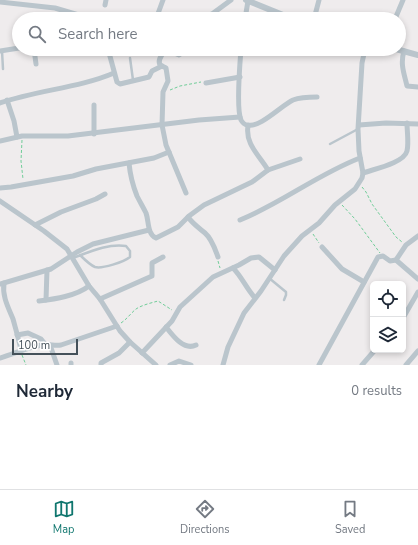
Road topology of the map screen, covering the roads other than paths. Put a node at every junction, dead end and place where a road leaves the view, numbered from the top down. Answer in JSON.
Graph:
{"nodes":[{"id":1,"x":163,"y":0,"type":"edge"},
{"id":2,"x":231,"y":0,"type":"edge"},
{"id":3,"x":247,"y":0,"type":"edge"},
{"id":4,"x":319,"y":0,"type":"edge"},
{"id":5,"x":403,"y":0,"type":"edge"},
{"id":6,"x":0,"y":2,"type":"edge"},
{"id":7,"x":68,"y":12,"type":"edge"},
{"id":8,"x":159,"y":12,"type":"edge"},
{"id":9,"x":217,"y":12,"type":"edge"},
{"id":10,"x":246,"y":12,"type":"edge"},
{"id":11,"x":276,"y":12,"type":"edge"},
{"id":12,"x":316,"y":12,"type":"edge"},
{"id":13,"x":398,"y":12,"type":"edge"},
{"id":14,"x":12,"y":49,"type":"edge"},
{"id":15,"x":1,"y":51,"type":"edge"},
{"id":16,"x":406,"y":52,"type":"edge"},
{"id":17,"x":418,"y":55,"type":"edge"},
{"id":18,"x":35,"y":56,"type":"edge"},
{"id":19,"x":110,"y":56,"type":"edge"},
{"id":20,"x":161,"y":56,"type":"edge"},
{"id":21,"x":241,"y":56,"type":"edge"},
{"id":22,"x":364,"y":56,"type":"edge"},
{"id":23,"x":403,"y":56,"type":"edge"},
{"id":24,"x":130,"y":58,"type":"dead end"},
{"id":25,"x":36,"y":64,"type":"dead end"},
{"id":26,"x":162,"y":66,"type":"junction"},
{"id":27,"x":3,"y":69,"type":"dead end"},
{"id":28,"x":114,"y":73,"type":"junction"},
{"id":29,"x":240,"y":77,"type":"junction"},
{"id":30,"x":133,"y":80,"type":"junction"},
{"id":31,"x":206,"y":83,"type":"road end"},
{"id":32,"x":418,"y":87,"type":"edge"},
{"id":33,"x":317,"y":97,"type":"dead end"},
{"id":34,"x":8,"y":100,"type":"junction"},
{"id":35,"x":0,"y":103,"type":"edge"},
{"id":36,"x":94,"y":105,"type":"dead end"},
{"id":37,"x":240,"y":117,"type":"junction"},
{"id":38,"x":407,"y":123,"type":"junction"},
{"id":39,"x":418,"y":124,"type":"edge"},
{"id":40,"x":162,"y":125,"type":"junction"},
{"id":41,"x":248,"y":126,"type":"junction"},
{"id":42,"x":358,"y":127,"type":"junction"},
{"id":43,"x":94,"y":134,"type":"junction"},
{"id":44,"x":20,"y":136,"type":"junction"},
{"id":45,"x":0,"y":141,"type":"edge"},
{"id":46,"x":330,"y":144,"type":"dead end"},
{"id":47,"x":169,"y":152,"type":"junction"},
{"id":48,"x":360,"y":158,"type":"junction"},
{"id":49,"x":300,"y":159,"type":"dead end"},
{"id":50,"x":129,"y":163,"type":"junction"},
{"id":51,"x":268,"y":170,"type":"junction"},
{"id":52,"x":363,"y":173,"type":"junction"},
{"id":53,"x":0,"y":188,"type":"edge"},
{"id":54,"x":186,"y":193,"type":"dead end"},
{"id":55,"x":105,"y":194,"type":"dead end"},
{"id":56,"x":0,"y":201,"type":"edge"},
{"id":57,"x":188,"y":217,"type":"junction"},
{"id":58,"x":240,"y":220,"type":"dead end"},
{"id":59,"x":35,"y":225,"type":"junction"},
{"id":60,"x":149,"y":230,"type":"junction"},
{"id":61,"x":416,"y":239,"type":"edge"},
{"id":62,"x":322,"y":247,"type":"road end"},
{"id":63,"x":80,"y":255,"type":"junction"},
{"id":64,"x":72,"y":257,"type":"junction"},
{"id":65,"x":163,"y":257,"type":"dead end"},
{"id":66,"x":218,"y":257,"type":"road end"},
{"id":67,"x":396,"y":260,"type":"junction"},
{"id":68,"x":233,"y":268,"type":"junction"},
{"id":69,"x":48,"y":270,"type":"junction"},
{"id":70,"x":275,"y":270,"type":"junction"},
{"id":71,"x":269,"y":278,"type":"junction"},
{"id":72,"x":418,"y":279,"type":"edge"},
{"id":73,"x":364,"y":282,"type":"junction"},
{"id":74,"x":2,"y":283,"type":"edge"},
{"id":75,"x":89,"y":286,"type":"junction"},
{"id":76,"x":418,"y":292,"type":"edge"},
{"id":77,"x":255,"y":298,"type":"junction"},
{"id":78,"x":100,"y":299,"type":"junction"},
{"id":79,"x":46,"y":300,"type":"junction"},
{"id":80,"x":284,"y":300,"type":"dead end"},
{"id":81,"x":39,"y":301,"type":"dead end"},
{"id":82,"x":404,"y":317,"type":"edge"},
{"id":83,"x":116,"y":326,"type":"junction"},
{"id":84,"x":166,"y":327,"type":"junction"},
{"id":85,"x":17,"y":335,"type":"junction"},
{"id":86,"x":130,"y":342,"type":"junction"},
{"id":87,"x":47,"y":345,"type":"junction"},
{"id":88,"x":196,"y":345,"type":"dead end"},
{"id":89,"x":21,"y":350,"type":"junction"},
{"id":90,"x":418,"y":351,"type":"edge"},
{"id":91,"x":142,"y":353,"type":"junction"},
{"id":92,"x":372,"y":353,"type":"edge"},
{"id":93,"x":0,"y":358,"type":"edge"},
{"id":94,"x":57,"y":365,"type":"edge"},
{"id":95,"x":101,"y":365,"type":"edge"},
{"id":96,"x":156,"y":365,"type":"edge"},
{"id":97,"x":170,"y":365,"type":"edge"},
{"id":98,"x":191,"y":365,"type":"edge"},
{"id":99,"x":223,"y":365,"type":"edge"},
{"id":100,"x":319,"y":365,"type":"edge"},
{"id":101,"x":362,"y":365,"type":"edge"},
{"id":102,"x":406,"y":365,"type":"edge"}],
"edges":[{"from":1,"to":8,"type":"street"},
{"from":2,"to":9,"type":"street"},
{"from":3,"to":10,"type":"street"},
{"from":3,"to":11,"type":"street"},
{"from":4,"to":12,"type":"street"},
{"from":5,"to":13,"type":"street"},
{"from":6,"to":7,"type":"street"},
{"from":14,"to":15,"type":"street"},
{"from":15,"to":27,"type":"lane"},
{"from":16,"to":17,"type":"street"},
{"from":18,"to":25,"type":"street"},
{"from":19,"to":28,"type":"street"},
{"from":20,"to":26,"type":"street"},
{"from":21,"to":29,"type":"street"},
{"from":22,"to":42,"type":"street"},
{"from":23,"to":32,"type":"street"},
{"from":24,"to":30,"type":"lane"},
{"from":26,"to":30,"type":"street"},
{"from":26,"to":40,"type":"street"},
{"from":28,"to":30,"type":"street"},
{"from":28,"to":34,"type":"street"},
{"from":29,"to":31,"type":"street"},
{"from":29,"to":37,"type":"street"},
{"from":33,"to":41,"type":"street"},
{"from":34,"to":35,"type":"street"},
{"from":34,"to":44,"type":"street"},
{"from":36,"to":43,"type":"street"},
{"from":37,"to":40,"type":"street"},
{"from":37,"to":41,"type":"street"},
{"from":38,"to":39,"type":"street"},
{"from":38,"to":42,"type":"street"},
{"from":38,"to":52,"type":"street"},
{"from":40,"to":43,"type":"street"},
{"from":40,"to":47,"type":"street"},
{"from":41,"to":51,"type":"street"},
{"from":42,"to":46,"type":"lane"},
{"from":42,"to":48,"type":"street"},
{"from":43,"to":44,"type":"street"},
{"from":44,"to":45,"type":"street"},
{"from":47,"to":50,"type":"street"},
{"from":47,"to":54,"type":"street"},
{"from":48,"to":52,"type":"street"},
{"from":48,"to":58,"type":"street"},
{"from":49,"to":51,"type":"street"},
{"from":50,"to":53,"type":"street"},
{"from":50,"to":60,"type":"street"},
{"from":51,"to":57,"type":"street"},
{"from":52,"to":70,"type":"street"},
{"from":55,"to":59,"type":"street"},
{"from":56,"to":59,"type":"street"},
{"from":57,"to":60,"type":"street"},
{"from":57,"to":66,"type":"street"},
{"from":59,"to":64,"type":"street"},
{"from":60,"to":64,"type":"street"},
{"from":61,"to":67,"type":"street"},
{"from":62,"to":73,"type":"street"},
{"from":63,"to":63,"type":"lane"},
{"from":63,"to":64,"type":"lane"},
{"from":64,"to":69,"type":"street"},
{"from":64,"to":75,"type":"street"},
{"from":65,"to":78,"type":"street"},
{"from":67,"to":72,"type":"street"},
{"from":67,"to":73,"type":"street"},
{"from":68,"to":70,"type":"street"},
{"from":68,"to":77,"type":"street"},
{"from":68,"to":84,"type":"street"},
{"from":69,"to":74,"type":"street"},
{"from":69,"to":79,"type":"street"},
{"from":70,"to":71,"type":"street"},
{"from":71,"to":77,"type":"street"},
{"from":71,"to":80,"type":"lane"},
{"from":73,"to":100,"type":"street"},
{"from":74,"to":85,"type":"street"},
{"from":75,"to":78,"type":"street"},
{"from":75,"to":79,"type":"street"},
{"from":76,"to":82,"type":"street"},
{"from":77,"to":99,"type":"street"},
{"from":78,"to":83,"type":"street"},
{"from":79,"to":81,"type":"street"},
{"from":83,"to":86,"type":"street"},
{"from":83,"to":87,"type":"street"},
{"from":84,"to":88,"type":"street"},
{"from":84,"to":91,"type":"street"},
{"from":85,"to":87,"type":"street"},
{"from":85,"to":89,"type":"street"},
{"from":86,"to":91,"type":"street"},
{"from":86,"to":95,"type":"street"},
{"from":87,"to":89,"type":"street"},
{"from":87,"to":94,"type":"street"},
{"from":89,"to":93,"type":"street"},
{"from":90,"to":102,"type":"street"},
{"from":91,"to":96,"type":"street"},
{"from":92,"to":101,"type":"street"},
{"from":97,"to":98,"type":"street"}]}
